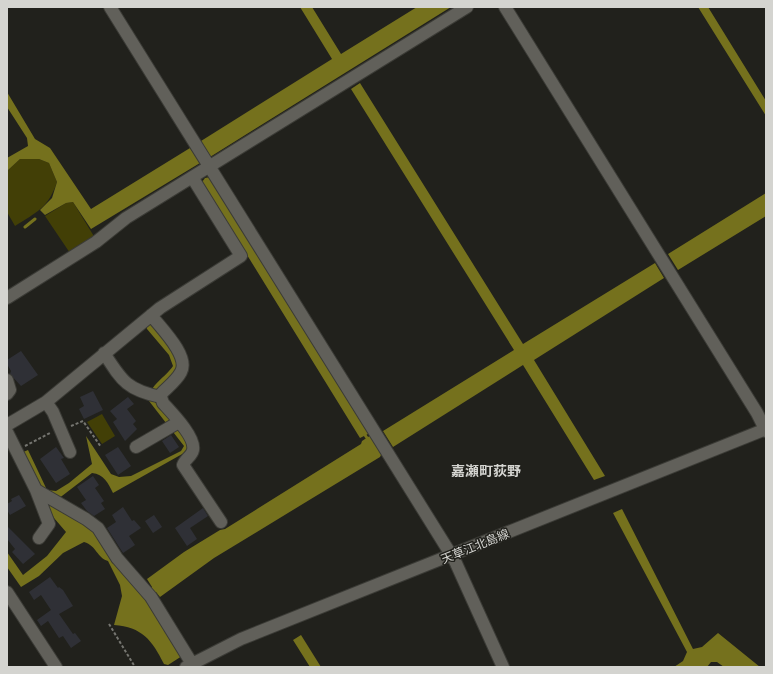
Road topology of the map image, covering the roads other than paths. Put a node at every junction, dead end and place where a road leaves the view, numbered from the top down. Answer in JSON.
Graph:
{"nodes":[{"id":1,"x":110,"y":7,"type":"edge"},
{"id":2,"x":467,"y":7,"type":"edge"},
{"id":3,"x":505,"y":7,"type":"edge"},
{"id":4,"x":209,"y":166,"type":"junction"},
{"id":5,"x":192,"y":177,"type":"junction"},
{"id":6,"x":7,"y":298,"type":"edge"},
{"id":7,"x":151,"y":315,"type":"junction"},
{"id":8,"x":104,"y":353,"type":"junction"},
{"id":9,"x":7,"y":380,"type":"edge"},
{"id":10,"x":7,"y":394,"type":"edge"},
{"id":11,"x":154,"y":396,"type":"junction"},
{"id":12,"x":46,"y":402,"type":"junction"},
{"id":13,"x":179,"y":422,"type":"junction"},
{"id":14,"x":7,"y":425,"type":"edge"},
{"id":15,"x":766,"y":430,"type":"edge"},
{"id":16,"x":7,"y":432,"type":"edge"},
{"id":17,"x":136,"y":448,"type":"dead end"},
{"id":18,"x":70,"y":452,"type":"dead end"},
{"id":19,"x":36,"y":490,"type":"junction"},
{"id":20,"x":221,"y":522,"type":"dead end"},
{"id":21,"x":39,"y":538,"type":"dead end"},
{"id":22,"x":451,"y":556,"type":"junction"},
{"id":23,"x":7,"y":592,"type":"edge"},
{"id":24,"x":191,"y":666,"type":"edge"},
{"id":25,"x":56,"y":667,"type":"edge"},
{"id":26,"x":503,"y":667,"type":"edge"}],
"edges":[{"from":1,"to":4,"type":"street"},
{"from":2,"to":4,"type":"street"},
{"from":3,"to":15,"type":"street"},
{"from":4,"to":5,"type":"street"},
{"from":4,"to":22,"type":"street"},
{"from":5,"to":6,"type":"street"},
{"from":5,"to":7,"type":"street"},
{"from":7,"to":8,"type":"street"},
{"from":7,"to":11,"type":"street"},
{"from":8,"to":11,"type":"street"},
{"from":8,"to":12,"type":"street"},
{"from":9,"to":10,"type":"street"},
{"from":11,"to":13,"type":"street"},
{"from":12,"to":14,"type":"street"},
{"from":12,"to":18,"type":"street"},
{"from":13,"to":17,"type":"street"},
{"from":13,"to":20,"type":"street"},
{"from":15,"to":22,"type":"street","name":"天草江北島線"},
{"from":16,"to":19,"type":"street"},
{"from":19,"to":21,"type":"street"},
{"from":19,"to":24,"type":"street"},
{"from":22,"to":24,"type":"street","name":"天草江北島線"},
{"from":22,"to":26,"type":"street"},
{"from":23,"to":25,"type":"street"}]}
